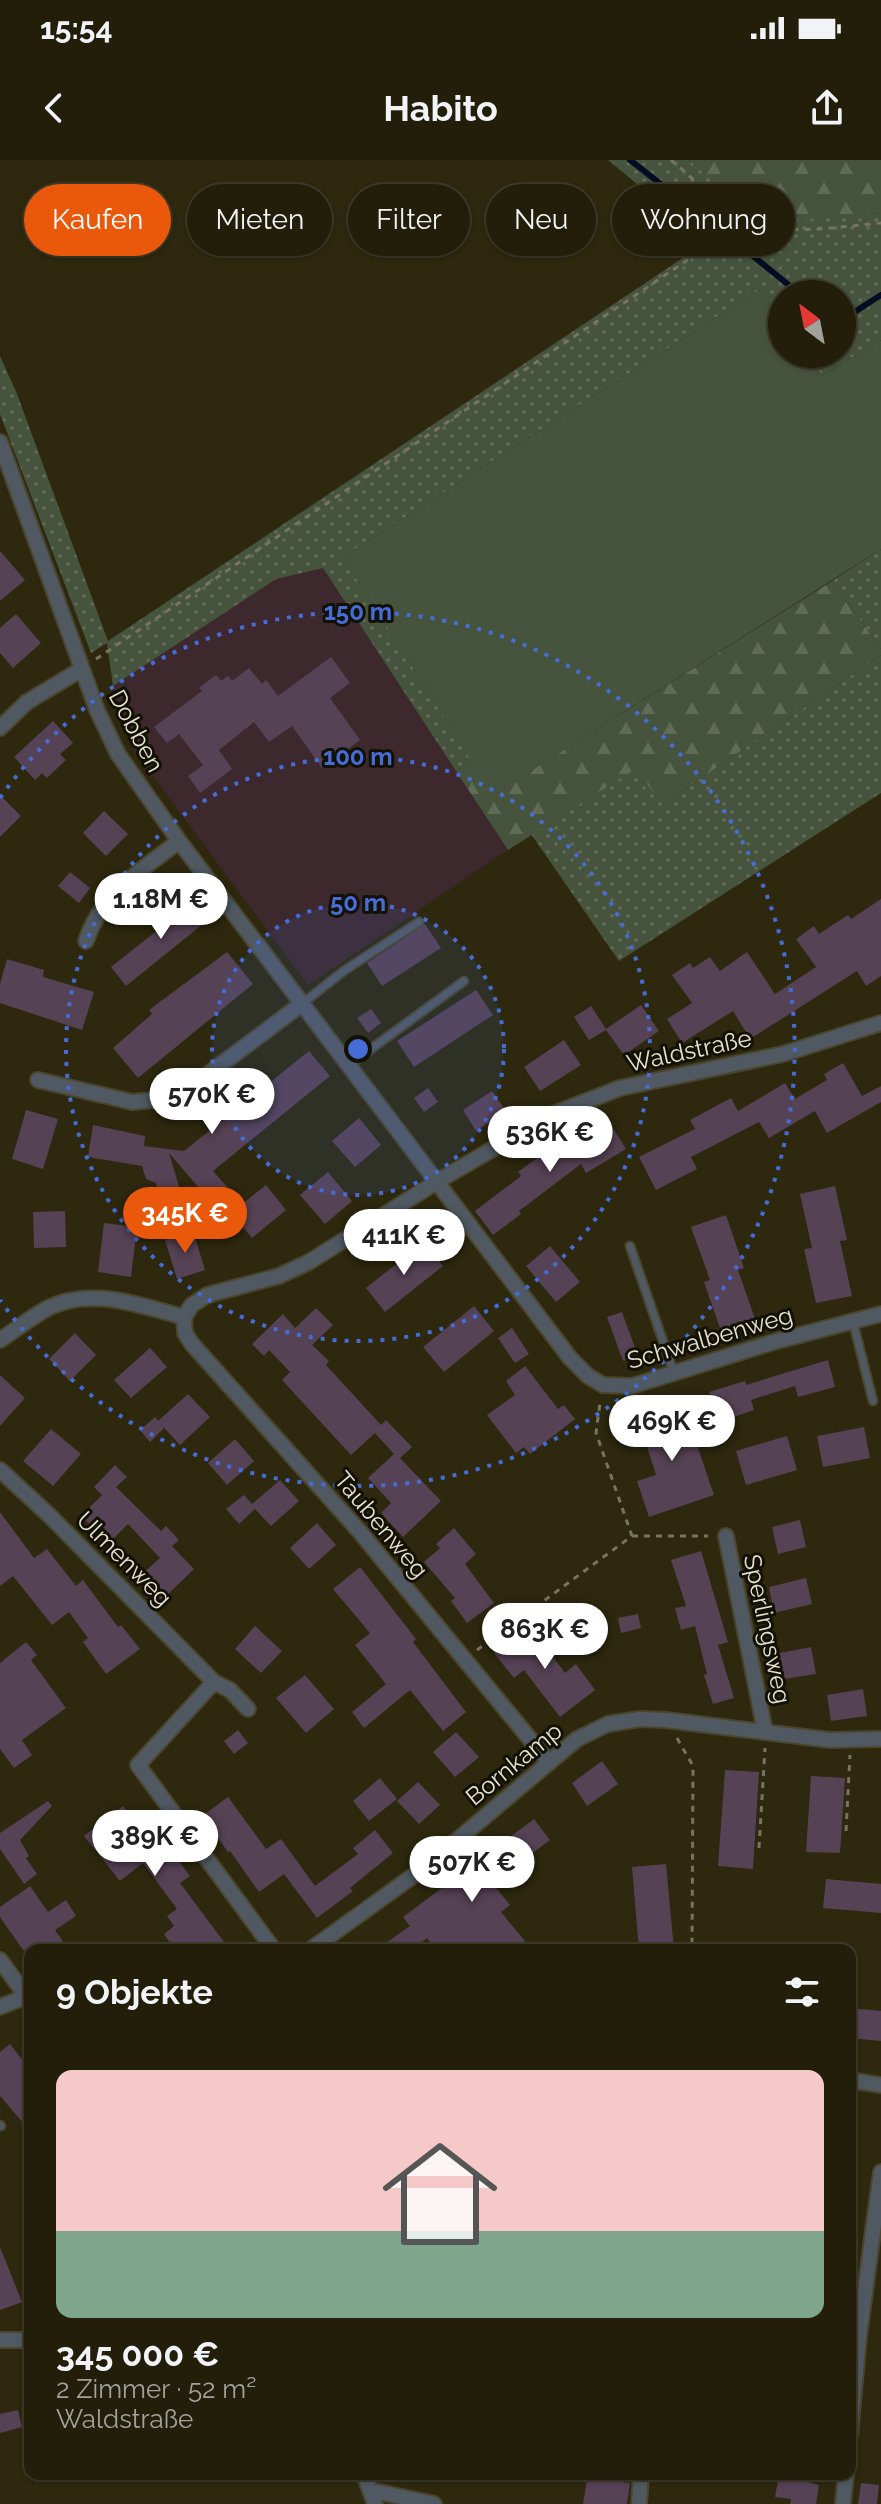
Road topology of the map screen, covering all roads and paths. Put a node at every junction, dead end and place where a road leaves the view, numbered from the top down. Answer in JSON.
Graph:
{"nodes":[{"id":1,"x":671,"y":160,"type":"edge"},
{"id":2,"x":701,"y":184,"type":"edge"},
{"id":3,"x":881,"y":223,"type":"edge"},
{"id":4,"x":795,"y":229,"type":"edge"},
{"id":5,"x":694,"y":256,"type":"edge"},
{"id":6,"x":0,"y":442,"type":"edge"},
{"id":7,"x":82,"y":669,"type":"junction"},
{"id":8,"x":0,"y":728,"type":"edge"},
{"id":9,"x":179,"y":841,"type":"junction"},
{"id":10,"x":419,"y":922,"type":"dead end"},
{"id":11,"x":86,"y":941,"type":"dead end"},
{"id":12,"x":464,"y":981,"type":"dead end"},
{"id":13,"x":303,"y":1003,"type":"junction"},
{"id":14,"x":881,"y":1023,"type":"edge"},
{"id":15,"x":349,"y":1065,"type":"junction"},
{"id":16,"x":38,"y":1080,"type":"dead end"},
{"id":17,"x":438,"y":1181,"type":"junction"},
{"id":18,"x":630,"y":1246,"type":"dead end"},
{"id":19,"x":881,"y":1314,"type":"edge"},
{"id":20,"x":184,"y":1317,"type":"junction"},
{"id":21,"x":852,"y":1320,"type":"junction"},
{"id":22,"x":0,"y":1340,"type":"edge"},
{"id":23,"x":674,"y":1374,"type":"junction"},
{"id":24,"x":603,"y":1385,"type":"junction"},
{"id":25,"x":873,"y":1401,"type":"dead end"},
{"id":26,"x":0,"y":1470,"type":"edge"},
{"id":27,"x":632,"y":1536,"type":"junction"},
{"id":28,"x":726,"y":1536,"type":"joint"},
{"id":29,"x":464,"y":1660,"type":"junction"},
{"id":30,"x":214,"y":1682,"type":"junction"},
{"id":31,"x":248,"y":1709,"type":"dead end"},
{"id":32,"x":666,"y":1720,"type":"junction"},
{"id":33,"x":765,"y":1731,"type":"junction"},
{"id":34,"x":851,"y":1739,"type":"junction"},
{"id":35,"x":881,"y":1739,"type":"edge"},
{"id":36,"x":548,"y":1761,"type":"junction"},
{"id":37,"x":846,"y":1831,"type":"dead end"},
{"id":38,"x":759,"y":1848,"type":"dead end"},
{"id":39,"x":270,"y":1944,"type":"edge"},
{"id":40,"x":318,"y":1944,"type":"edge"},
{"id":41,"x":692,"y":1944,"type":"edge"},
{"id":42,"x":0,"y":1960,"type":"edge"},
{"id":43,"x":24,"y":1993,"type":"edge"},
{"id":44,"x":24,"y":1999,"type":"edge"},
{"id":45,"x":0,"y":2007,"type":"edge"},
{"id":46,"x":856,"y":2081,"type":"edge"},
{"id":47,"x":881,"y":2085,"type":"edge"},
{"id":48,"x":881,"y":2172,"type":"edge"},
{"id":49,"x":0,"y":2340,"type":"edge"},
{"id":50,"x":24,"y":2340,"type":"edge"},
{"id":51,"x":856,"y":2369,"type":"edge"},
{"id":52,"x":641,"y":2480,"type":"edge"},
{"id":53,"x":845,"y":2480,"type":"edge"},
{"id":54,"x":372,"y":2497,"type":"edge"},
{"id":55,"x":434,"y":2504,"type":"edge"},
{"id":56,"x":639,"y":2504,"type":"edge"},
{"id":57,"x":843,"y":2504,"type":"edge"}],
"edges":[{"from":1,"to":2,"type":"path"},
{"from":3,"to":4,"type":"path"},
{"from":5,"to":7,"type":"path"},
{"from":6,"to":7,"type":"street","name":"Dobben"},
{"from":7,"to":8,"type":"street"},
{"from":7,"to":9,"type":"street","name":"Dobben"},
{"from":9,"to":11,"type":"street"},
{"from":9,"to":13,"type":"street","name":"Dobben"},
{"from":10,"to":13,"type":"lane"},
{"from":12,"to":15,"type":"lane"},
{"from":13,"to":15,"type":"street","name":"Dobben"},
{"from":13,"to":16,"type":"street"},
{"from":14,"to":17,"type":"street","name":"Waldstraße"},
{"from":15,"to":17,"type":"street","name":"Dobben"},
{"from":17,"to":20,"type":"street","name":"Waldstraße"},
{"from":17,"to":24,"type":"street","name":"Schwalbenweg"},
{"from":18,"to":23,"type":"lane"},
{"from":19,"to":21,"type":"street","name":"Schwalbenweg"},
{"from":20,"to":22,"type":"street"},
{"from":20,"to":29,"type":"street","name":"Taubenweg"},
{"from":21,"to":23,"type":"street","name":"Schwalbenweg"},
{"from":21,"to":25,"type":"lane"},
{"from":23,"to":24,"type":"street","name":"Schwalbenweg"},
{"from":24,"to":27,"type":"path"},
{"from":26,"to":30,"type":"street","name":"Ulmenweg"},
{"from":27,"to":28,"type":"path"},
{"from":27,"to":29,"type":"path"},
{"from":28,"to":33,"type":"street","name":"Sperlingsweg"},
{"from":29,"to":36,"type":"street","name":"Taubenweg"},
{"from":30,"to":31,"type":"street","name":"Ulmenweg"},
{"from":30,"to":39,"type":"street"},
{"from":32,"to":33,"type":"street","name":"Bornkamp"},
{"from":32,"to":36,"type":"street","name":"Bornkamp"},
{"from":32,"to":41,"type":"path"},
{"from":33,"to":34,"type":"street","name":"Bornkamp"},
{"from":33,"to":38,"type":"path"},
{"from":34,"to":35,"type":"street","name":"Bornkamp"},
{"from":34,"to":37,"type":"path"},
{"from":36,"to":40,"type":"street","name":"Bornkamp"},
{"from":42,"to":43,"type":"street"},
{"from":44,"to":45,"type":"street"},
{"from":46,"to":47,"type":"street"},
{"from":48,"to":51,"type":"street"},
{"from":49,"to":50,"type":"street"},
{"from":52,"to":56,"type":"street"},
{"from":53,"to":57,"type":"street"},
{"from":54,"to":55,"type":"street"}]}
